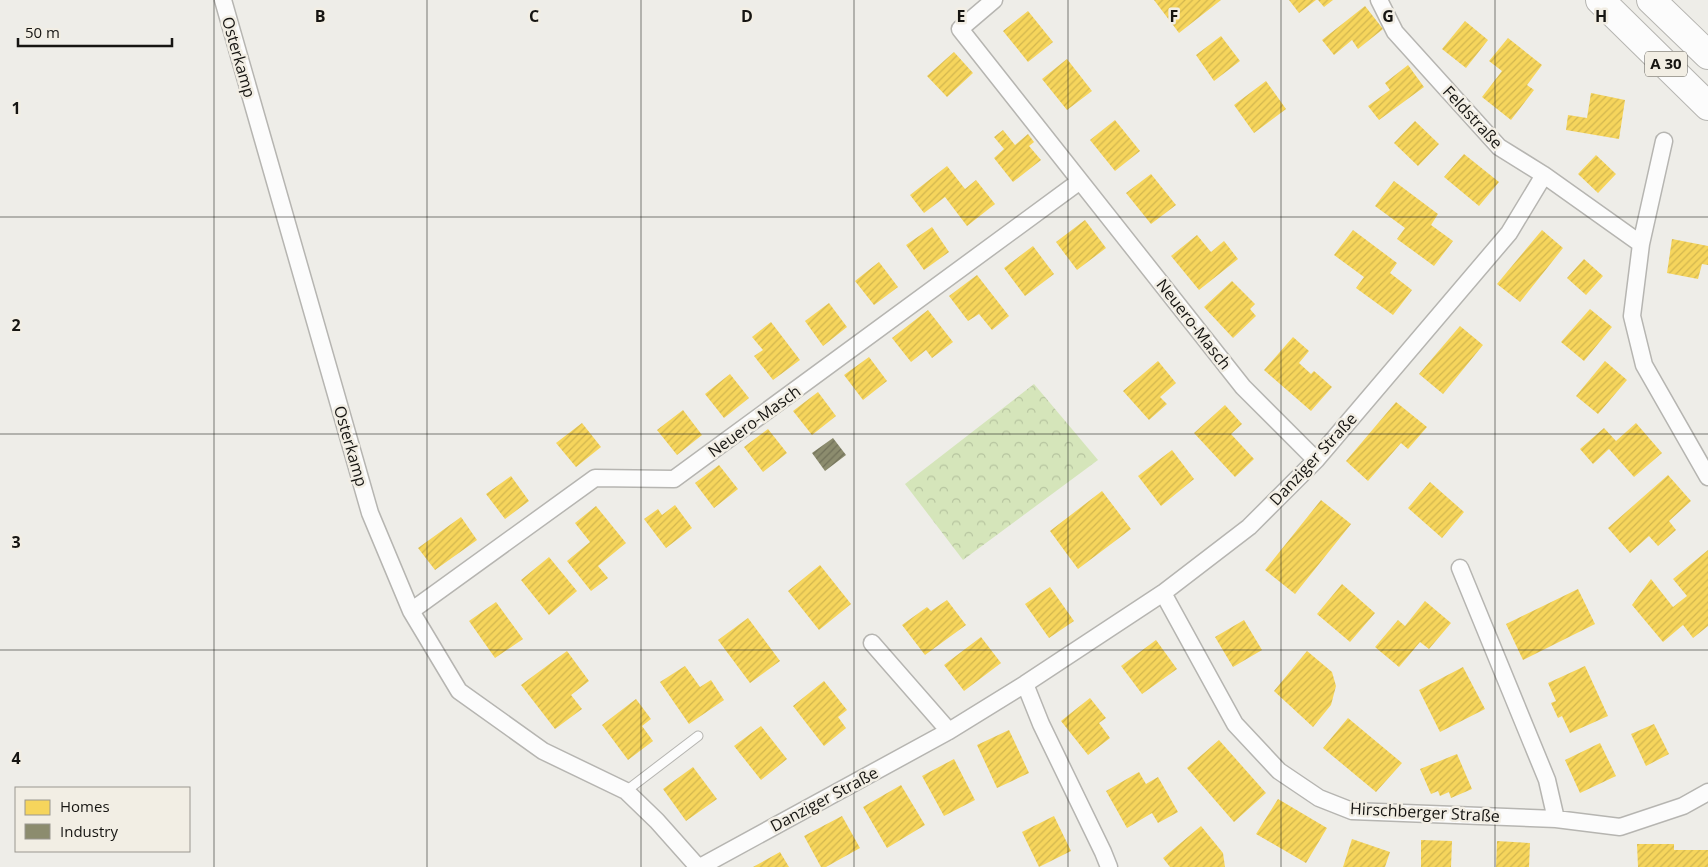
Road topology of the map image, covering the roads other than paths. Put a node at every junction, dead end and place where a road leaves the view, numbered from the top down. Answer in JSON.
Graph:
{"nodes":[{"id":1,"x":223,"y":0,"type":"edge"},
{"id":2,"x":994,"y":0,"type":"edge"},
{"id":3,"x":1379,"y":0,"type":"edge"},
{"id":4,"x":1600,"y":0,"type":"edge"},
{"id":5,"x":1651,"y":0,"type":"edge"},
{"id":6,"x":1708,"y":55,"type":"edge"},
{"id":7,"x":1708,"y":106,"type":"edge"},
{"id":8,"x":1664,"y":141,"type":"dead end"},
{"id":9,"x":1544,"y":176,"type":"junction"},
{"id":10,"x":1080,"y":181,"type":"junction"},
{"id":11,"x":1641,"y":244,"type":"junction"},
{"id":12,"x":1316,"y":460,"type":"junction"},
{"id":13,"x":1708,"y":477,"type":"edge"},
{"id":14,"x":1460,"y":568,"type":"dead end"},
{"id":15,"x":1163,"y":593,"type":"junction"},
{"id":16,"x":411,"y":611,"type":"junction"},
{"id":17,"x":872,"y":643,"type":"dead end"},
{"id":18,"x":1025,"y":684,"type":"junction"},
{"id":19,"x":949,"y":731,"type":"junction"},
{"id":20,"x":698,"y":736,"type":"dead end"},
{"id":21,"x":626,"y":792,"type":"junction"},
{"id":22,"x":1708,"y":792,"type":"edge"},
{"id":23,"x":1556,"y":819,"type":"junction"},
{"id":24,"x":699,"y":867,"type":"edge"},
{"id":25,"x":1109,"y":867,"type":"edge"}],
"edges":[{"from":1,"to":16,"type":"street","name":"Osterkamp"},
{"from":2,"to":10,"type":"street","name":"Neuero-Masch"},
{"from":3,"to":9,"type":"street","name":"Feldstraße"},
{"from":4,"to":7,"type":"highway","number":"A 30"},
{"from":5,"to":6,"type":"highway","number":"A 30"},
{"from":8,"to":11,"type":"street"},
{"from":9,"to":11,"type":"street","name":"Feldstraße"},
{"from":9,"to":12,"type":"street","name":"Danziger Straße"},
{"from":10,"to":12,"type":"street","name":"Neuero-Masch"},
{"from":10,"to":16,"type":"street","name":"Neuero-Masch"},
{"from":11,"to":13,"type":"street"},
{"from":12,"to":15,"type":"street","name":"Danziger Straße"},
{"from":14,"to":23,"type":"street"},
{"from":15,"to":18,"type":"street","name":"Danziger Straße"},
{"from":15,"to":23,"type":"street","name":"Hirschberger Straße"},
{"from":16,"to":21,"type":"street","name":"Osterkamp"},
{"from":17,"to":19,"type":"street"},
{"from":18,"to":19,"type":"street","name":"Danziger Straße"},
{"from":18,"to":25,"type":"street"},
{"from":19,"to":24,"type":"street","name":"Danziger Straße"},
{"from":20,"to":21,"type":"lane"},
{"from":21,"to":24,"type":"street","name":"Osterkamp"},
{"from":22,"to":23,"type":"street","name":"Hirschberger Straße"}]}
